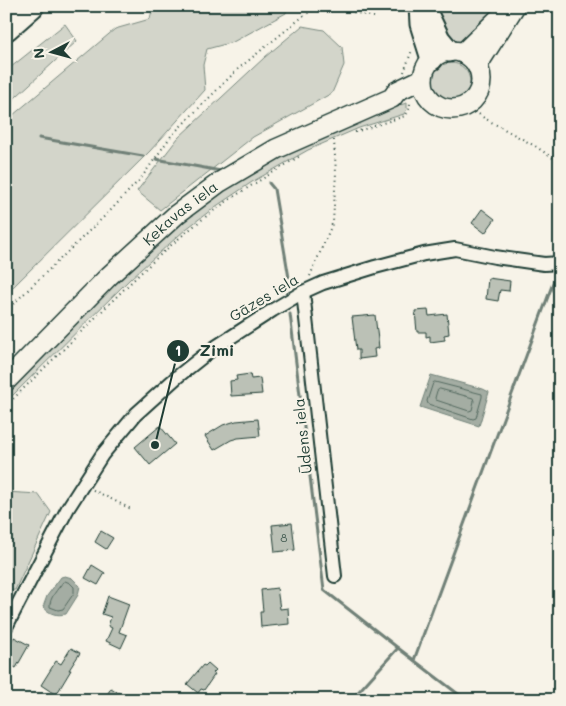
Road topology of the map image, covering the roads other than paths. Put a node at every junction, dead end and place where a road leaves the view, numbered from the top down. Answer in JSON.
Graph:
{"nodes":[{"id":1,"x":31,"y":6,"type":"edge"},
{"id":2,"x":420,"y":6,"type":"edge"},
{"id":3,"x":513,"y":6,"type":"edge"},
{"id":4,"x":6,"y":28,"type":"edge"},
{"id":5,"x":448,"y":54,"type":"junction"},
{"id":6,"x":478,"y":66,"type":"junction"},
{"id":7,"x":422,"y":79,"type":"junction"},
{"id":8,"x":429,"y":98,"type":"junction"},
{"id":9,"x":401,"y":100,"type":"junction"},
{"id":10,"x":560,"y":263,"type":"edge"},
{"id":11,"x":303,"y":292,"type":"junction"},
{"id":12,"x":6,"y":381,"type":"edge"},
{"id":13,"x":335,"y":576,"type":"dead end"},
{"id":14,"x":6,"y":627,"type":"edge"}],
"edges":[{"from":1,"to":4,"type":"highway"},
{"from":2,"to":5,"type":"main road"},
{"from":3,"to":5,"type":"main road"},
{"from":3,"to":6,"type":"main road"},
{"from":5,"to":6,"type":"main road"},
{"from":5,"to":7,"type":"main road"},
{"from":6,"to":8,"type":"main road"},
{"from":7,"to":8,"type":"main road"},
{"from":7,"to":9,"type":"main road","name":"Ķekavas iela"},
{"from":8,"to":9,"type":"main road","name":"Ķekavas iela"},
{"from":9,"to":12,"type":"main road","name":"Ķekavas iela"},
{"from":10,"to":11,"type":"street","name":"Gāzes iela"},
{"from":11,"to":13,"type":"street","name":"Ūdens iela"},
{"from":11,"to":14,"type":"street","name":"Gāzes iela"}]}
